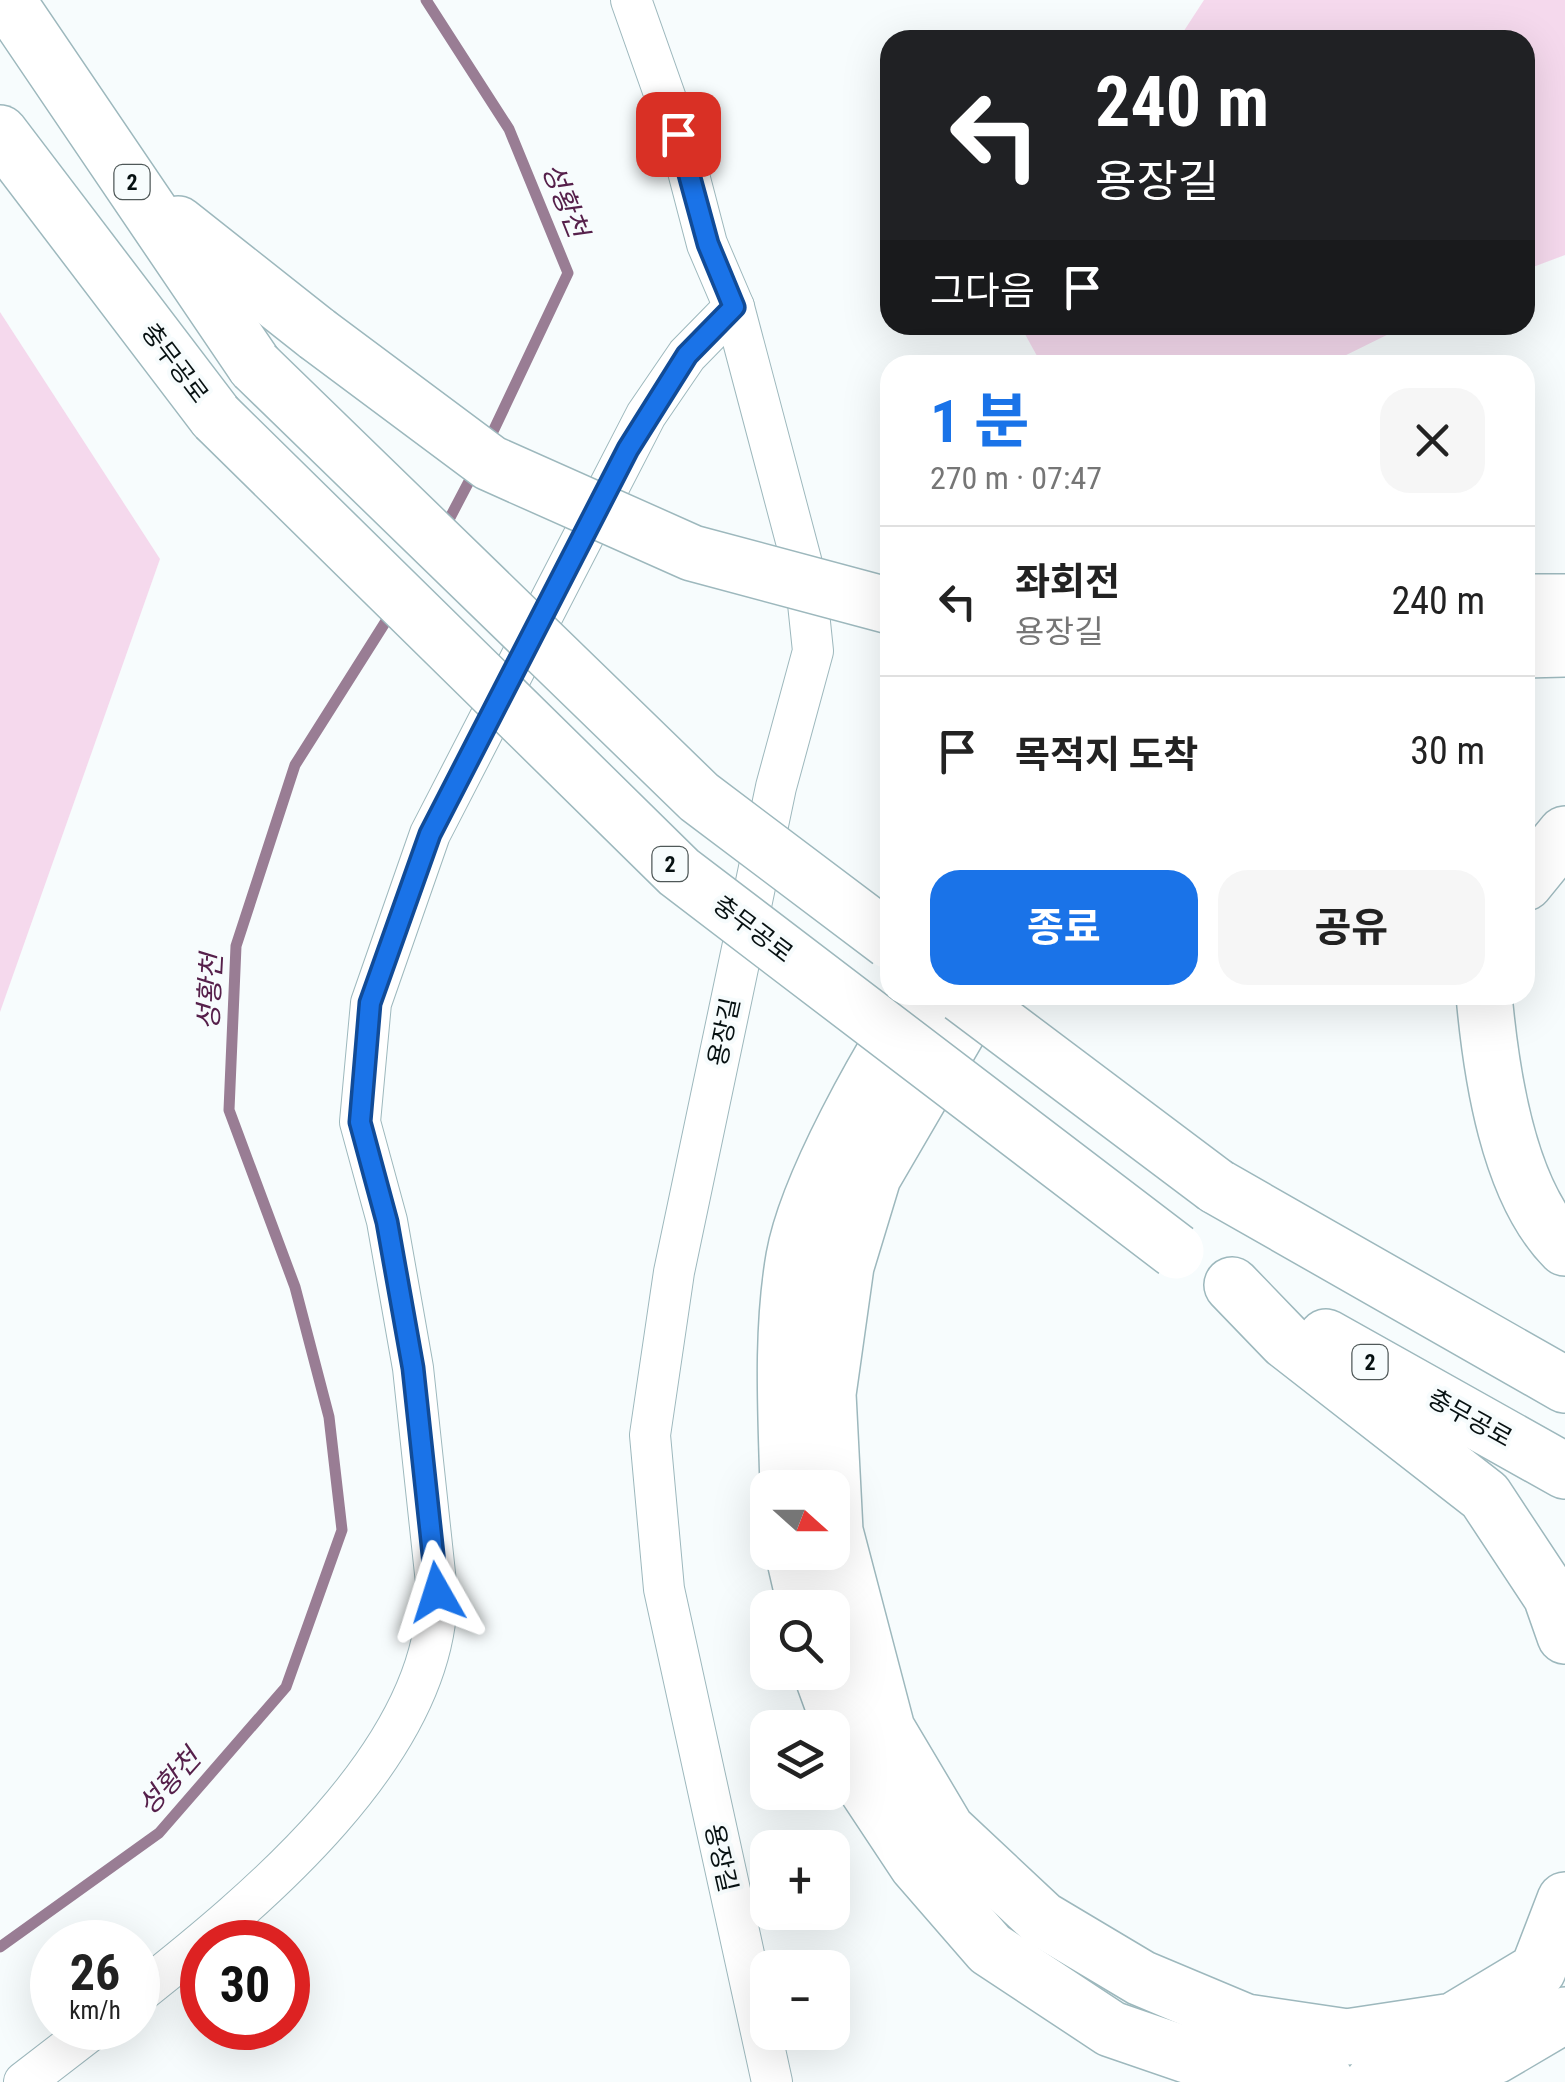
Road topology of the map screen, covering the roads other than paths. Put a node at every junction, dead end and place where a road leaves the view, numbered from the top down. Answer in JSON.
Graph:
{"nodes":[{"id":1,"x":7,"y":0,"type":"edge"},
{"id":2,"x":631,"y":0,"type":"edge"},
{"id":3,"x":0,"y":132,"type":"edge"},
{"id":4,"x":140,"y":193,"type":"junction"},
{"id":5,"x":734,"y":307,"type":"junction"},
{"id":6,"x":880,"y":603,"type":"edge"},
{"id":7,"x":1565,"y":834,"type":"edge"},
{"id":8,"x":1535,"y":871,"type":"edge"},
{"id":9,"x":880,"y":932,"type":"edge"},
{"id":10,"x":915,"y":1005,"type":"edge"},
{"id":11,"x":973,"y":1005,"type":"edge"},
{"id":12,"x":975,"y":1005,"type":"edge"},
{"id":13,"x":1485,"y":1005,"type":"edge"},
{"id":14,"x":1565,"y":1248,"type":"edge"},
{"id":15,"x":1232,"y":1285,"type":"junction"},
{"id":16,"x":1565,"y":1385,"type":"edge"},
{"id":17,"x":787,"y":1470,"type":"edge"},
{"id":18,"x":1565,"y":1471,"type":"edge"},
{"id":19,"x":1565,"y":1636,"type":"edge"},
{"id":20,"x":828,"y":1690,"type":"edge"},
{"id":21,"x":1565,"y":1900,"type":"edge"},
{"id":22,"x":160,"y":1975,"type":"edge"},
{"id":23,"x":1565,"y":2016,"type":"edge"},
{"id":24,"x":65,"y":2050,"type":"edge"},
{"id":25,"x":24,"y":2082,"type":"edge"},
{"id":26,"x":772,"y":2082,"type":"edge"},
{"id":27,"x":1327,"y":2082,"type":"edge"},
{"id":28,"x":1372,"y":2082,"type":"edge"}],
"edges":[{"from":1,"to":4,"type":"highway","number":"2"},
{"from":2,"to":5,"type":"street","name":"용장길"},
{"from":3,"to":15,"type":"highway","name":"충무공로","number":"2","bridge":true},
{"from":4,"to":6,"type":"highway","bridge":true},
{"from":4,"to":9,"type":"highway","number":"2","bridge":true},
{"from":5,"to":22,"type":"street"},
{"from":5,"to":26,"type":"street","name":"용장길"},
{"from":7,"to":8,"type":"highway"},
{"from":10,"to":17,"type":"highway"},
{"from":11,"to":21,"type":"highway"},
{"from":12,"to":16,"type":"highway","bridge":true},
{"from":13,"to":14,"type":"highway"},
{"from":15,"to":18,"type":"highway","name":"충무공로","number":"2"},
{"from":15,"to":19,"type":"highway"},
{"from":20,"to":27,"type":"highway"},
{"from":23,"to":28,"type":"highway"},
{"from":24,"to":25,"type":"street"}]}
